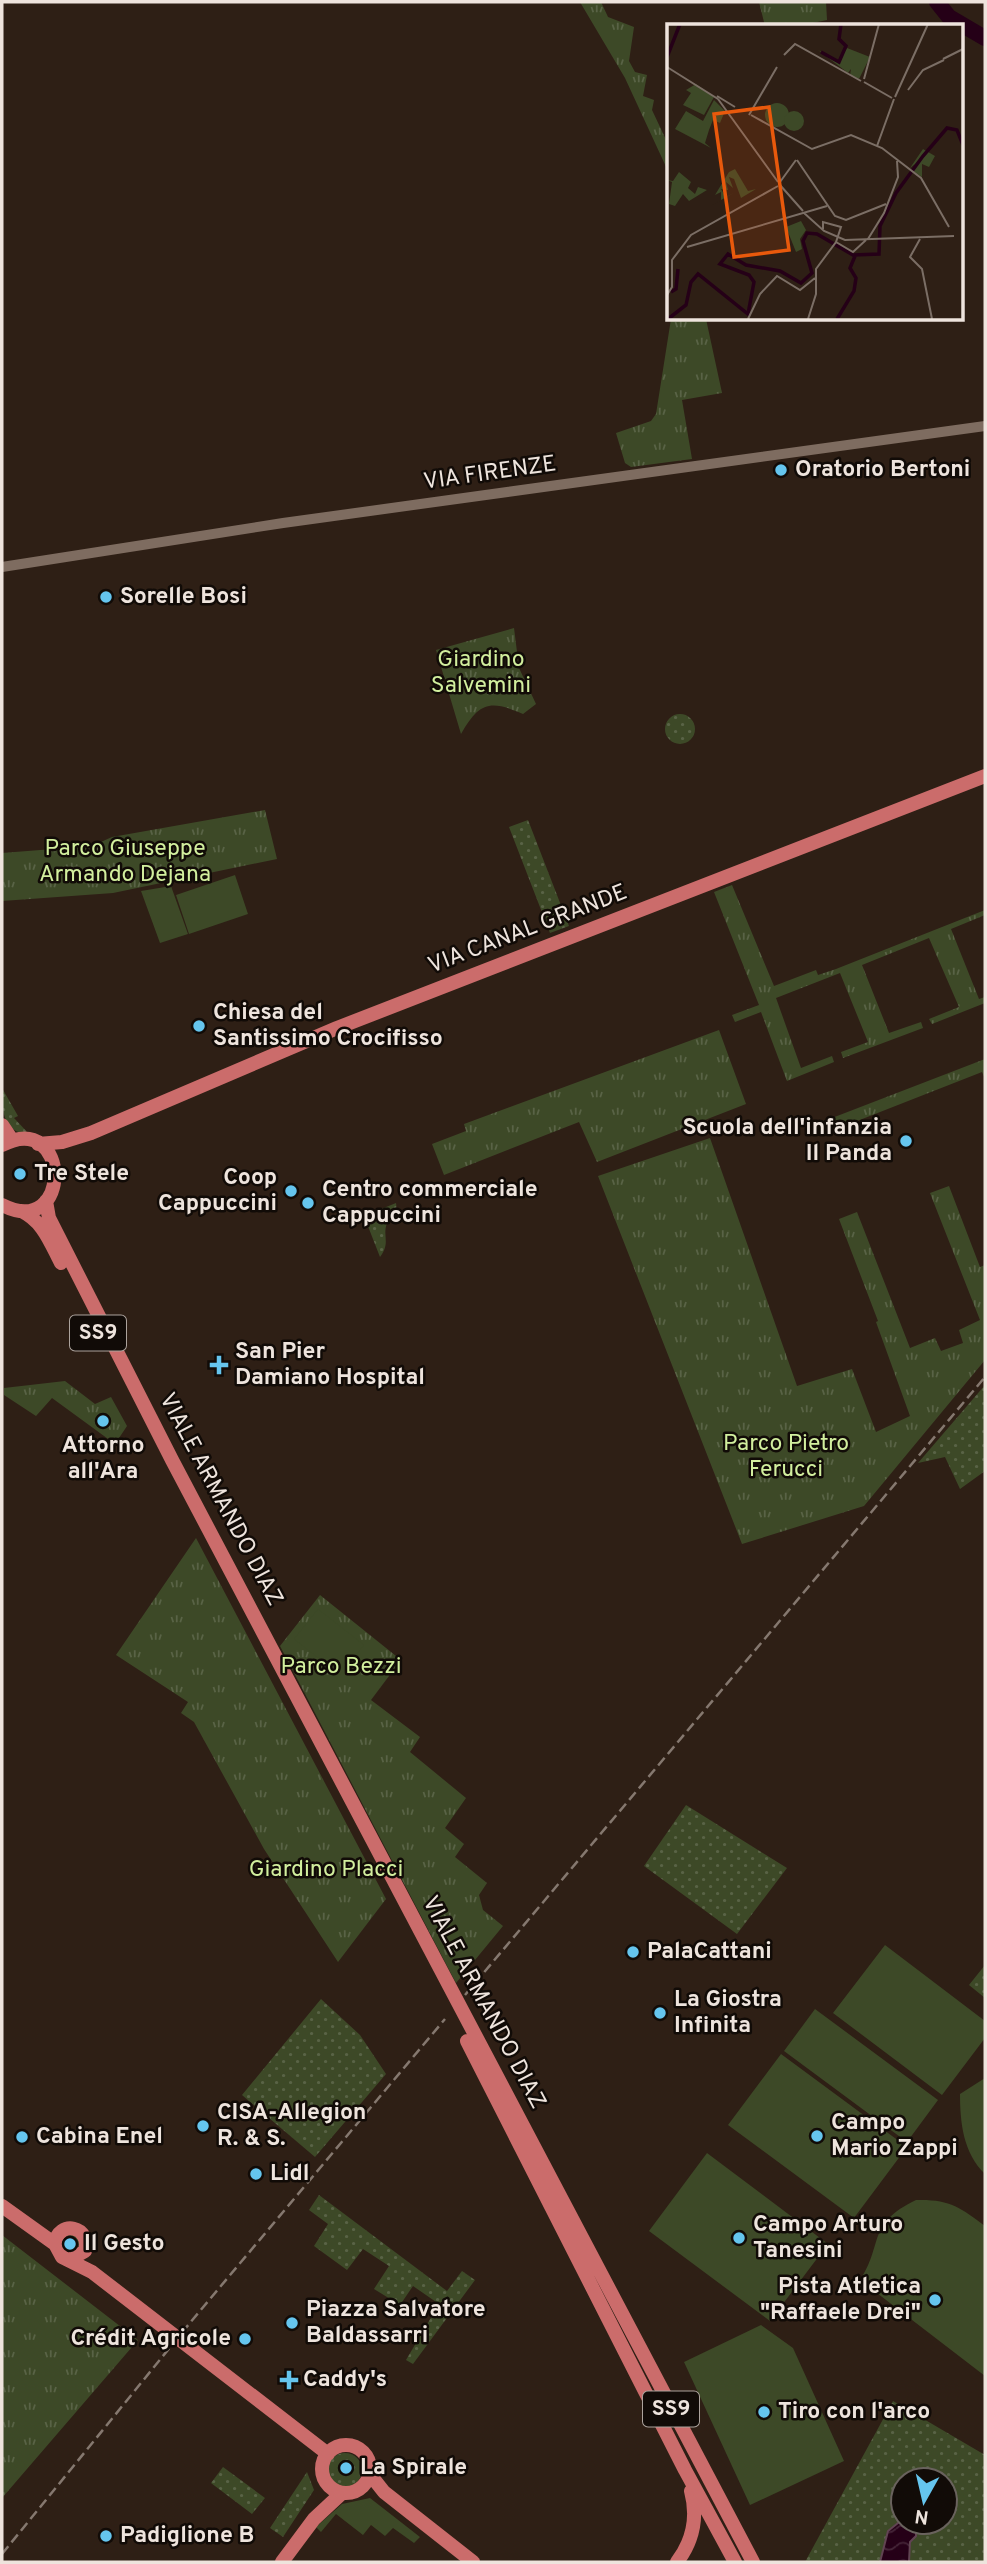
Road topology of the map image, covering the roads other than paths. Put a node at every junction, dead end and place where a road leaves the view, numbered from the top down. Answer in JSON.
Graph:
{"nodes":[{"id":1,"x":985,"y":426,"type":"edge"},
{"id":2,"x":2,"y":567,"type":"edge"},
{"id":3,"x":985,"y":776,"type":"edge"},
{"id":4,"x":2,"y":1125,"type":"edge"},
{"id":5,"x":91,"y":1133,"type":"junction"},
{"id":6,"x":7,"y":1143,"type":"edge"},
{"id":7,"x":38,"y":1144,"type":"junction"},
{"id":8,"x":54,"y":1163,"type":"junction"},
{"id":9,"x":46,"y":1200,"type":"junction"},
{"id":10,"x":2,"y":1205,"type":"edge"},
{"id":11,"x":21,"y":1210,"type":"junction"},
{"id":12,"x":169,"y":1461,"type":"junction"},
{"id":13,"x":2,"y":2206,"type":"edge"},
{"id":14,"x":56,"y":2240,"type":"junction"},
{"id":15,"x":76,"y":2257,"type":"junction"},
{"id":16,"x":586,"y":2258,"type":"junction"},
{"id":17,"x":328,"y":2454,"type":"junction"},
{"id":18,"x":685,"y":2470,"type":"junction"},
{"id":19,"x":369,"y":2473,"type":"junction"},
{"id":20,"x":326,"y":2483,"type":"junction"},
{"id":21,"x":362,"y":2487,"type":"junction"},
{"id":22,"x":384,"y":2492,"type":"junction"},
{"id":23,"x":342,"y":2493,"type":"junction"},
{"id":24,"x":314,"y":2519,"type":"junction"},
{"id":25,"x":282,"y":2562,"type":"edge"},
{"id":26,"x":473,"y":2562,"type":"edge"},
{"id":27,"x":677,"y":2562,"type":"edge"},
{"id":28,"x":735,"y":2562,"type":"edge"},
{"id":29,"x":753,"y":2562,"type":"edge"}],
"edges":[{"from":1,"to":2,"type":"street","name":"VIA FIRENZE"},
{"from":3,"to":5,"type":"main road","name":"VIA CANAL GRANDE"},
{"from":4,"to":6,"type":"main road"},
{"from":5,"to":7,"type":"main road","name":"VIA CANAL GRANDE"},
{"from":5,"to":8,"type":"main road","name":"VIA CANAL GRANDE"},
{"from":6,"to":7,"type":"main road","name":"VIA CANAL GRANDE"},
{"from":7,"to":8,"type":"main road"},
{"from":8,"to":9,"type":"main road"},
{"from":9,"to":11,"type":"main road"},
{"from":9,"to":12,"type":"main road","name":"VIALE ARMANDO DIAZ","number":"SS9"},
{"from":10,"to":11,"type":"main road","number":"SS9"},
{"from":11,"to":12,"type":"main road","name":"VIALE ARMANDO DIAZ","number":"SS9"},
{"from":12,"to":16,"type":"main road","name":"VIALE ARMANDO DIAZ"},
{"from":13,"to":14,"type":"main road"},
{"from":14,"to":15,"type":"main road"},
{"from":14,"to":15,"type":"main road"},
{"from":15,"to":17,"type":"main road"},
{"from":16,"to":18,"type":"main road","name":"VIALE ARMANDO DIAZ","number":"SS9"},
{"from":16,"to":29,"type":"main road","name":"VIALE ARMANDO DIAZ","number":"SS9"},
{"from":17,"to":19,"type":"main road"},
{"from":17,"to":20,"type":"main road"},
{"from":18,"to":27,"type":"main road"},
{"from":18,"to":28,"type":"main road","name":"VIALE ARMANDO DIAZ","number":"SS9"},
{"from":19,"to":21,"type":"main road"},
{"from":19,"to":22,"type":"main road"},
{"from":20,"to":23,"type":"main road"},
{"from":20,"to":24,"type":"main road"},
{"from":21,"to":22,"type":"main road"},
{"from":21,"to":23,"type":"main road"},
{"from":22,"to":26,"type":"main road"},
{"from":23,"to":24,"type":"main road"},
{"from":24,"to":25,"type":"main road"}]}
